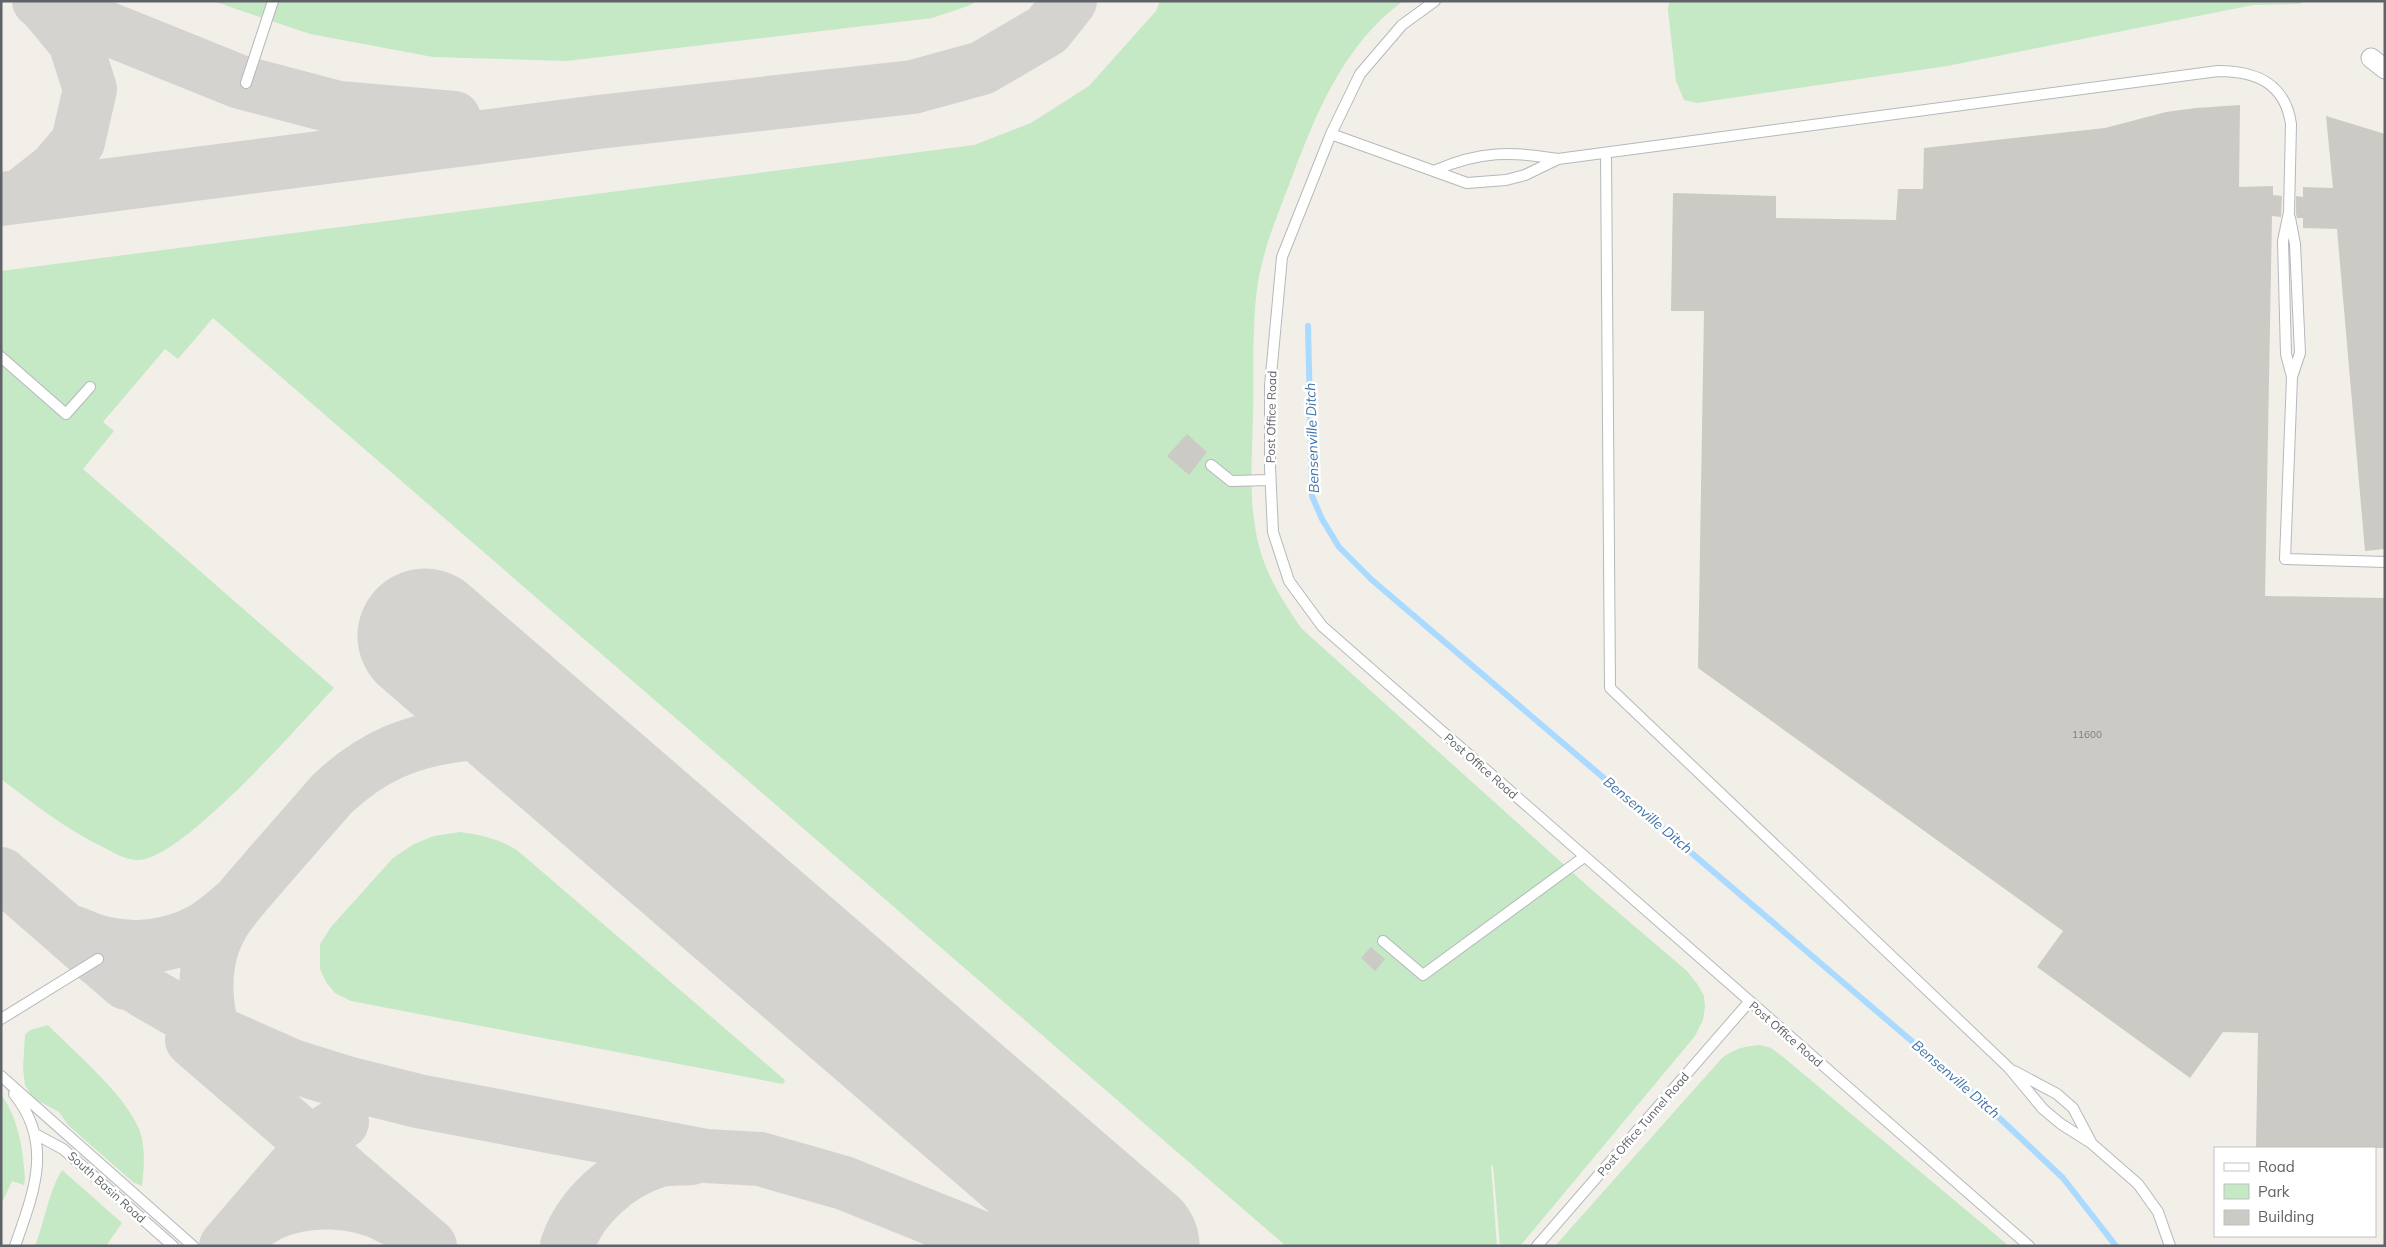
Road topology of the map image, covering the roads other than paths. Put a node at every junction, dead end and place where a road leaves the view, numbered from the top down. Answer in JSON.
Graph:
{"nodes":[{"id":1,"x":273,"y":1,"type":"edge"},
{"id":2,"x":1435,"y":1,"type":"edge"},
{"id":3,"x":246,"y":83,"type":"dead end"},
{"id":4,"x":1332,"y":134,"type":"junction"},
{"id":5,"x":1606,"y":152,"type":"junction"},
{"id":6,"x":1558,"y":159,"type":"junction"},
{"id":7,"x":1436,"y":170,"type":"junction"},
{"id":8,"x":1,"y":357,"type":"edge"},
{"id":9,"x":90,"y":387,"type":"dead end"},
{"id":10,"x":1211,"y":465,"type":"dead end"},
{"id":11,"x":1270,"y":480,"type":"junction"},
{"id":12,"x":2385,"y":562,"type":"edge"},
{"id":13,"x":1584,"y":857,"type":"junction"},
{"id":14,"x":1383,"y":941,"type":"dead end"},
{"id":15,"x":98,"y":959,"type":"dead end"},
{"id":16,"x":1749,"y":1002,"type":"junction"},
{"id":17,"x":1,"y":1019,"type":"edge"},
{"id":18,"x":2009,"y":1068,"type":"junction"},
{"id":19,"x":1,"y":1078,"type":"edge"},
{"id":20,"x":37,"y":1136,"type":"junction"},
{"id":21,"x":2091,"y":1142,"type":"junction"},
{"id":22,"x":15,"y":1246,"type":"edge"},
{"id":23,"x":173,"y":1246,"type":"edge"},
{"id":24,"x":194,"y":1246,"type":"edge"},
{"id":25,"x":1536,"y":1246,"type":"edge"},
{"id":26,"x":2029,"y":1246,"type":"edge"},
{"id":27,"x":2170,"y":1246,"type":"edge"}],
"edges":[{"from":1,"to":3,"type":"lane"},
{"from":2,"to":4,"type":"lane","name":"Post Office Road"},
{"from":4,"to":7,"type":"lane"},
{"from":4,"to":11,"type":"lane","name":"Post Office Road"},
{"from":5,"to":6,"type":"lane"},
{"from":5,"to":12,"type":"lane"},
{"from":5,"to":18,"type":"lane"},
{"from":6,"to":7,"type":"lane"},
{"from":6,"to":7,"type":"lane"},
{"from":8,"to":9,"type":"lane"},
{"from":10,"to":11,"type":"lane"},
{"from":11,"to":13,"type":"lane","name":"Post Office Road"},
{"from":13,"to":14,"type":"lane"},
{"from":13,"to":16,"type":"lane","name":"Post Office Road"},
{"from":15,"to":17,"type":"lane"},
{"from":16,"to":25,"type":"lane","name":"Post Office Tunnel Road"},
{"from":16,"to":26,"type":"lane","name":"Post Office Road"},
{"from":18,"to":21,"type":"lane"},
{"from":18,"to":21,"type":"lane"},
{"from":19,"to":20,"type":"lane"},
{"from":19,"to":24,"type":"lane"},
{"from":20,"to":22,"type":"lane"},
{"from":20,"to":23,"type":"lane","name":"South Basin Road"},
{"from":21,"to":27,"type":"lane"}]}
